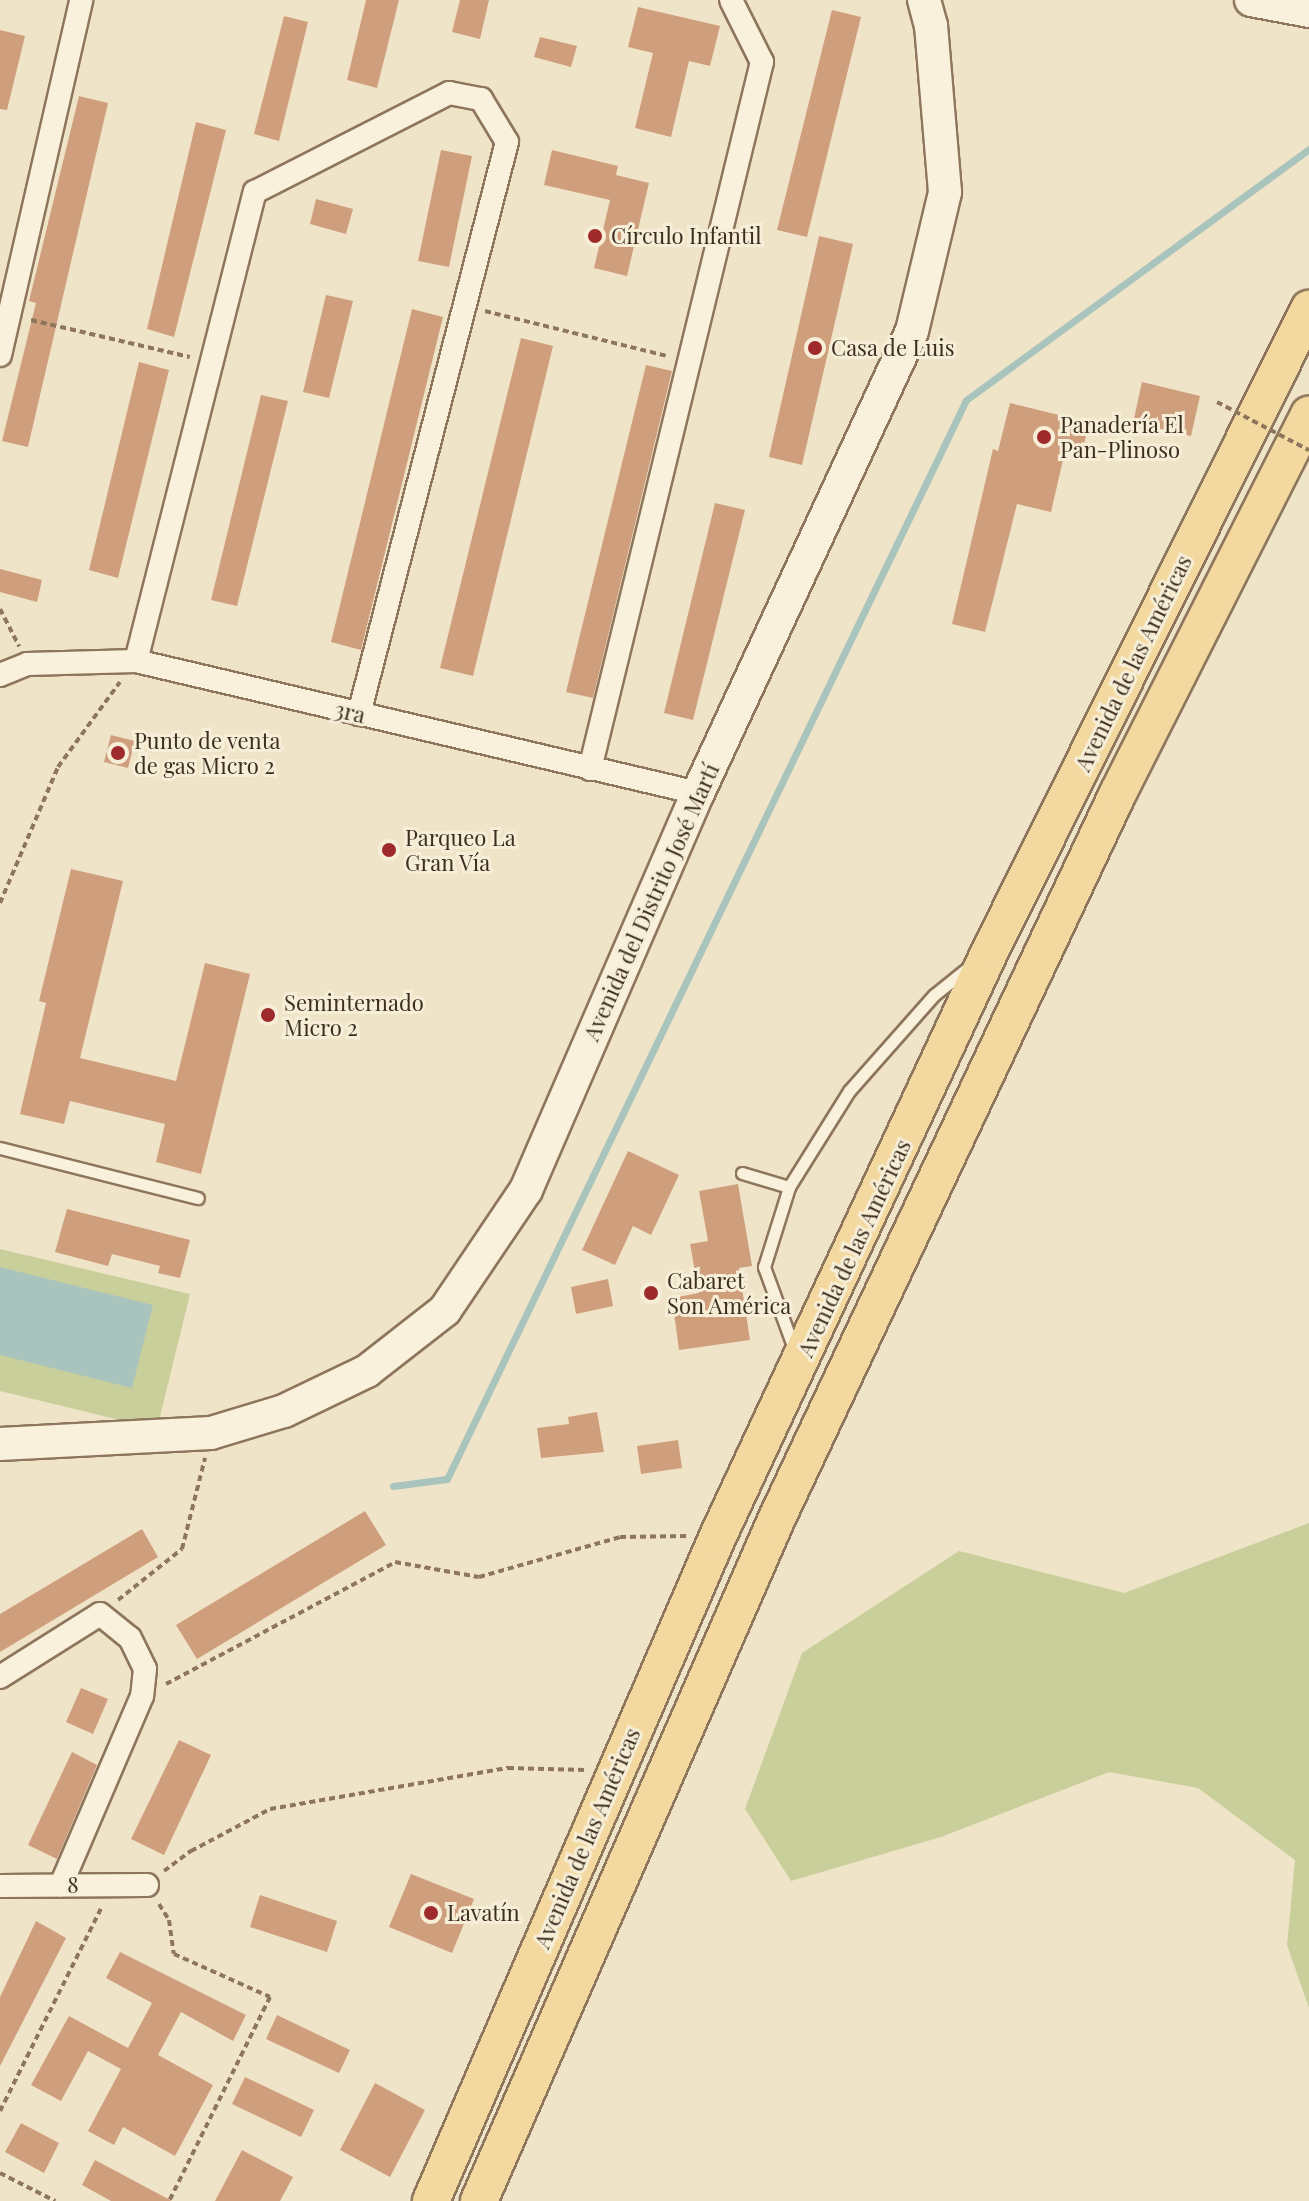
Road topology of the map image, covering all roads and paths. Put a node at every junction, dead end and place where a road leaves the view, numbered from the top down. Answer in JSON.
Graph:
{"nodes":[{"id":1,"x":81,"y":0,"type":"edge"},
{"id":2,"x":731,"y":0,"type":"edge"},
{"id":3,"x":952,"y":0,"type":"edge"},
{"id":4,"x":1251,"y":0,"type":"edge"},
{"id":5,"x":1309,"y":11,"type":"edge"},
{"id":6,"x":927,"y":13,"type":"edge"},
{"id":7,"x":464,"y":306,"type":"junction"},
{"id":8,"x":1309,"y":309,"type":"edge"},
{"id":9,"x":10,"y":315,"type":"junction"},
{"id":10,"x":0,"y":355,"type":"edge"},
{"id":11,"x":689,"y":361,"type":"junction"},
{"id":12,"x":212,"y":362,"type":"junction"},
{"id":13,"x":1217,"y":402,"type":"dead end"},
{"id":14,"x":1309,"y":415,"type":"edge"},
{"id":15,"x":1309,"y":450,"type":"edge"},
{"id":16,"x":0,"y":609,"type":"edge"},
{"id":17,"x":136,"y":661,"type":"junction"},
{"id":18,"x":27,"y":664,"type":"junction"},
{"id":19,"x":0,"y":675,"type":"edge"},
{"id":20,"x":359,"y":714,"type":"junction"},
{"id":21,"x":590,"y":769,"type":"junction"},
{"id":22,"x":698,"y":793,"type":"junction"},
{"id":23,"x":0,"y":903,"type":"edge"},
{"id":24,"x":991,"y":949,"type":"junction"},
{"id":25,"x":0,"y":1148,"type":"edge"},
{"id":26,"x":742,"y":1173,"type":"dead end"},
{"id":27,"x":789,"y":1187,"type":"junction"},
{"id":28,"x":198,"y":1198,"type":"dead end"},
{"id":29,"x":800,"y":1364,"type":"junction"},
{"id":30,"x":211,"y":1433,"type":"junction"},
{"id":31,"x":0,"y":1444,"type":"edge"},
{"id":32,"x":718,"y":1536,"type":"junction"},
{"id":33,"x":100,"y":1614,"type":"junction"},
{"id":34,"x":0,"y":1677,"type":"edge"},
{"id":35,"x":142,"y":1696,"type":"junction"},
{"id":36,"x":617,"y":1770,"type":"junction"},
{"id":37,"x":61,"y":1885,"type":"junction"},
{"id":38,"x":113,"y":1885,"type":"junction"},
{"id":39,"x":147,"y":1885,"type":"junction"},
{"id":40,"x":0,"y":1886,"type":"edge"},
{"id":41,"x":0,"y":2111,"type":"edge"},
{"id":42,"x":0,"y":2173,"type":"edge"},
{"id":43,"x":55,"y":2201,"type":"edge"},
{"id":44,"x":169,"y":2201,"type":"edge"},
{"id":45,"x":431,"y":2201,"type":"edge"},
{"id":46,"x":479,"y":2201,"type":"edge"}],
"edges":[{"from":1,"to":9,"type":"street"},
{"from":2,"to":11,"type":"street"},
{"from":3,"to":6,"type":"main road"},
{"from":4,"to":5,"type":"main road"},
{"from":6,"to":22,"type":"main road","name":"Avenida del Distrito José Martí"},
{"from":7,"to":11,"type":"path"},
{"from":7,"to":12,"type":"street"},
{"from":7,"to":20,"type":"street"},
{"from":8,"to":24,"type":"main road","name":"Avenida de las Américas"},
{"from":9,"to":10,"type":"street"},
{"from":9,"to":12,"type":"path"},
{"from":11,"to":21,"type":"street"},
{"from":12,"to":17,"type":"street"},
{"from":13,"to":15,"type":"path","bridge":true},
{"from":14,"to":46,"type":"main road","name":"Avenida de las Américas"},
{"from":16,"to":18,"type":"path"},
{"from":17,"to":18,"type":"street","name":"3ra"},
{"from":17,"to":20,"type":"street","name":"3ra"},
{"from":17,"to":23,"type":"path"},
{"from":18,"to":19,"type":"street","name":"3ra"},
{"from":20,"to":21,"type":"street","name":"3ra"},
{"from":21,"to":22,"type":"street","name":"3ra"},
{"from":22,"to":30,"type":"main road","name":"Avenida del Distrito José Martí"},
{"from":24,"to":27,"type":"lane"},
{"from":24,"to":29,"type":"main road","name":"Avenida de las Américas"},
{"from":25,"to":28,"type":"lane"},
{"from":26,"to":27,"type":"lane"},
{"from":27,"to":29,"type":"lane"},
{"from":29,"to":32,"type":"main road","name":"Avenida de las Américas"},
{"from":30,"to":31,"type":"main road","name":"Avenida del Distrito José Martí"},
{"from":30,"to":33,"type":"path"},
{"from":32,"to":35,"type":"path"},
{"from":32,"to":36,"type":"main road","name":"Avenida de las Américas"},
{"from":33,"to":34,"type":"street"},
{"from":33,"to":35,"type":"street"},
{"from":35,"to":37,"type":"street"},
{"from":36,"to":39,"type":"path"},
{"from":36,"to":45,"type":"main road","name":"Avenida de las Américas"},
{"from":37,"to":38,"type":"street","name":"8"},
{"from":37,"to":40,"type":"street","name":"8"},
{"from":38,"to":39,"type":"street","name":"8"},
{"from":38,"to":41,"type":"path"},
{"from":39,"to":44,"type":"path"},
{"from":42,"to":43,"type":"path"}]}
